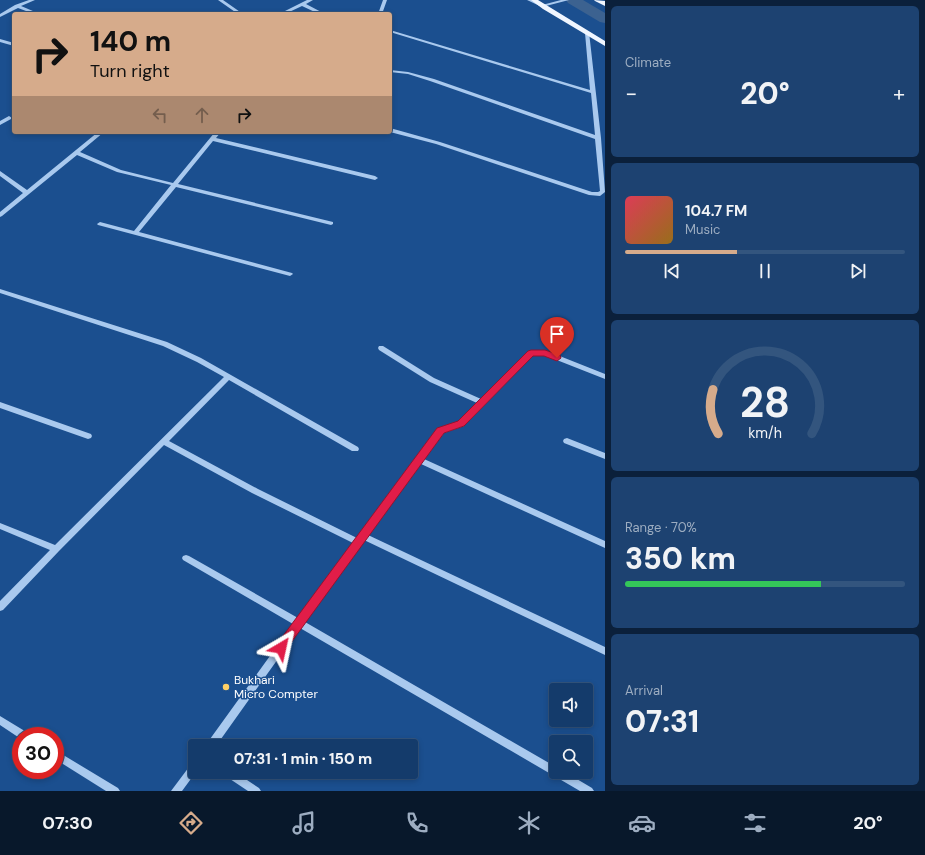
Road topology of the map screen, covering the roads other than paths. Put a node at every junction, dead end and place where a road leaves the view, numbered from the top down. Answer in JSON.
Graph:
{"nodes":[{"id":1,"x":33,"y":0,"type":"edge"},
{"id":2,"x":220,"y":0,"type":"edge"},
{"id":3,"x":311,"y":0,"type":"edge"},
{"id":4,"x":385,"y":0,"type":"edge"},
{"id":5,"x":529,"y":0,"type":"edge"},
{"id":6,"x":534,"y":0,"type":"edge"},
{"id":7,"x":567,"y":0,"type":"edge"},
{"id":8,"x":597,"y":0,"type":"edge"},
{"id":9,"x":302,"y":4,"type":"junction"},
{"id":10,"x":605,"y":4,"type":"edge"},
{"id":11,"x":17,"y":6,"type":"junction"},
{"id":12,"x":542,"y":6,"type":"junction"},
{"id":13,"x":33,"y":12,"type":"edge"},
{"id":14,"x":238,"y":12,"type":"edge"},
{"id":15,"x":285,"y":12,"type":"edge"},
{"id":16,"x":319,"y":12,"type":"edge"},
{"id":17,"x":381,"y":12,"type":"edge"},
{"id":18,"x":0,"y":16,"type":"edge"},
{"id":19,"x":392,"y":32,"type":"edge"},
{"id":20,"x":587,"y":33,"type":"junction"},
{"id":21,"x":0,"y":40,"type":"edge"},
{"id":22,"x":12,"y":44,"type":"edge"},
{"id":23,"x":605,"y":44,"type":"edge"},
{"id":24,"x":392,"y":71,"type":"edge"},
{"id":25,"x":593,"y":92,"type":"junction"},
{"id":26,"x":8,"y":118,"type":"dead end"},
{"id":27,"x":0,"y":122,"type":"edge"},
{"id":28,"x":392,"y":131,"type":"edge"},
{"id":29,"x":99,"y":134,"type":"edge"},
{"id":30,"x":216,"y":134,"type":"edge"},
{"id":31,"x":598,"y":138,"type":"junction"},
{"id":32,"x":212,"y":139,"type":"junction"},
{"id":33,"x":76,"y":153,"type":"junction"},
{"id":34,"x":0,"y":173,"type":"edge"},
{"id":35,"x":375,"y":178,"type":"dead end"},
{"id":36,"x":176,"y":185,"type":"junction"},
{"id":37,"x":26,"y":192,"type":"junction"},
{"id":38,"x":0,"y":215,"type":"edge"},
{"id":39,"x":331,"y":223,"type":"dead end"},
{"id":40,"x":100,"y":224,"type":"dead end"},
{"id":41,"x":136,"y":232,"type":"junction"},
{"id":42,"x":290,"y":274,"type":"dead end"},
{"id":43,"x":0,"y":291,"type":"edge"},
{"id":44,"x":381,"y":348,"type":"dead end"},
{"id":45,"x":228,"y":376,"type":"junction"},
{"id":46,"x":605,"y":377,"type":"edge"},
{"id":47,"x":482,"y":402,"type":"junction"},
{"id":48,"x":0,"y":404,"type":"edge"},
{"id":49,"x":88,"y":436,"type":"dead end"},
{"id":50,"x":163,"y":441,"type":"junction"},
{"id":51,"x":567,"y":441,"type":"dead end"},
{"id":52,"x":355,"y":449,"type":"dead end"},
{"id":53,"x":605,"y":456,"type":"edge"},
{"id":54,"x":420,"y":460,"type":"junction"},
{"id":55,"x":0,"y":526,"type":"edge"},
{"id":56,"x":360,"y":539,"type":"junction"},
{"id":57,"x":605,"y":545,"type":"edge"},
{"id":58,"x":56,"y":548,"type":"junction"},
{"id":59,"x":186,"y":558,"type":"dead end"},
{"id":60,"x":0,"y":607,"type":"edge"},
{"id":61,"x":299,"y":623,"type":"junction"},
{"id":62,"x":605,"y":651,"type":"edge"},
{"id":63,"x":0,"y":720,"type":"edge"},
{"id":64,"x":12,"y":728,"type":"edge"},
{"id":65,"x":215,"y":739,"type":"edge"},
{"id":66,"x":64,"y":760,"type":"edge"},
{"id":67,"x":549,"y":768,"type":"edge"},
{"id":68,"x":188,"y":775,"type":"edge"},
{"id":69,"x":238,"y":779,"type":"edge"},
{"id":70,"x":568,"y":779,"type":"edge"},
{"id":71,"x":115,"y":791,"type":"edge"},
{"id":72,"x":176,"y":791,"type":"edge"},
{"id":73,"x":256,"y":791,"type":"edge"},
{"id":74,"x":589,"y":791,"type":"edge"}],
"edges":[{"from":1,"to":11,"type":"street"},
{"from":2,"to":14,"type":"street"},
{"from":3,"to":9,"type":"street"},
{"from":4,"to":17,"type":"street"},
{"from":5,"to":12,"type":"street"},
{"from":6,"to":12,"type":"main road"},
{"from":7,"to":12,"type":"street"},
{"from":8,"to":10,"type":"main road"},
{"from":9,"to":15,"type":"street"},
{"from":9,"to":16,"type":"street"},
{"from":11,"to":13,"type":"street"},
{"from":11,"to":18,"type":"street"},
{"from":12,"to":20,"type":"main road"},
{"from":19,"to":25,"type":"street"},
{"from":20,"to":23,"type":"main road"},
{"from":20,"to":25,"type":"street"},
{"from":21,"to":22,"type":"street"},
{"from":24,"to":31,"type":"street"},
{"from":25,"to":31,"type":"street"},
{"from":26,"to":27,"type":"street"},
{"from":28,"to":31,"type":"street"},
{"from":29,"to":33,"type":"street"},
{"from":30,"to":32,"type":"street"},
{"from":32,"to":35,"type":"street"},
{"from":32,"to":36,"type":"street"},
{"from":33,"to":36,"type":"street"},
{"from":33,"to":37,"type":"street"},
{"from":34,"to":37,"type":"street"},
{"from":36,"to":39,"type":"street"},
{"from":36,"to":41,"type":"street"},
{"from":37,"to":38,"type":"street"},
{"from":40,"to":41,"type":"street"},
{"from":41,"to":42,"type":"street"},
{"from":43,"to":45,"type":"street"},
{"from":44,"to":47,"type":"street"},
{"from":45,"to":50,"type":"street"},
{"from":45,"to":52,"type":"street"},
{"from":46,"to":47,"type":"street"},
{"from":47,"to":54,"type":"street"},
{"from":48,"to":49,"type":"street"},
{"from":50,"to":56,"type":"street"},
{"from":50,"to":58,"type":"street"},
{"from":51,"to":53,"type":"street"},
{"from":54,"to":56,"type":"street"},
{"from":54,"to":57,"type":"street"},
{"from":55,"to":58,"type":"street"},
{"from":56,"to":61,"type":"street"},
{"from":56,"to":62,"type":"street"},
{"from":58,"to":60,"type":"street"},
{"from":59,"to":61,"type":"street"},
{"from":61,"to":65,"type":"street"},
{"from":61,"to":67,"type":"street"},
{"from":63,"to":64,"type":"street"},
{"from":66,"to":71,"type":"street"},
{"from":68,"to":72,"type":"street"},
{"from":69,"to":73,"type":"street"},
{"from":70,"to":74,"type":"street"}]}
